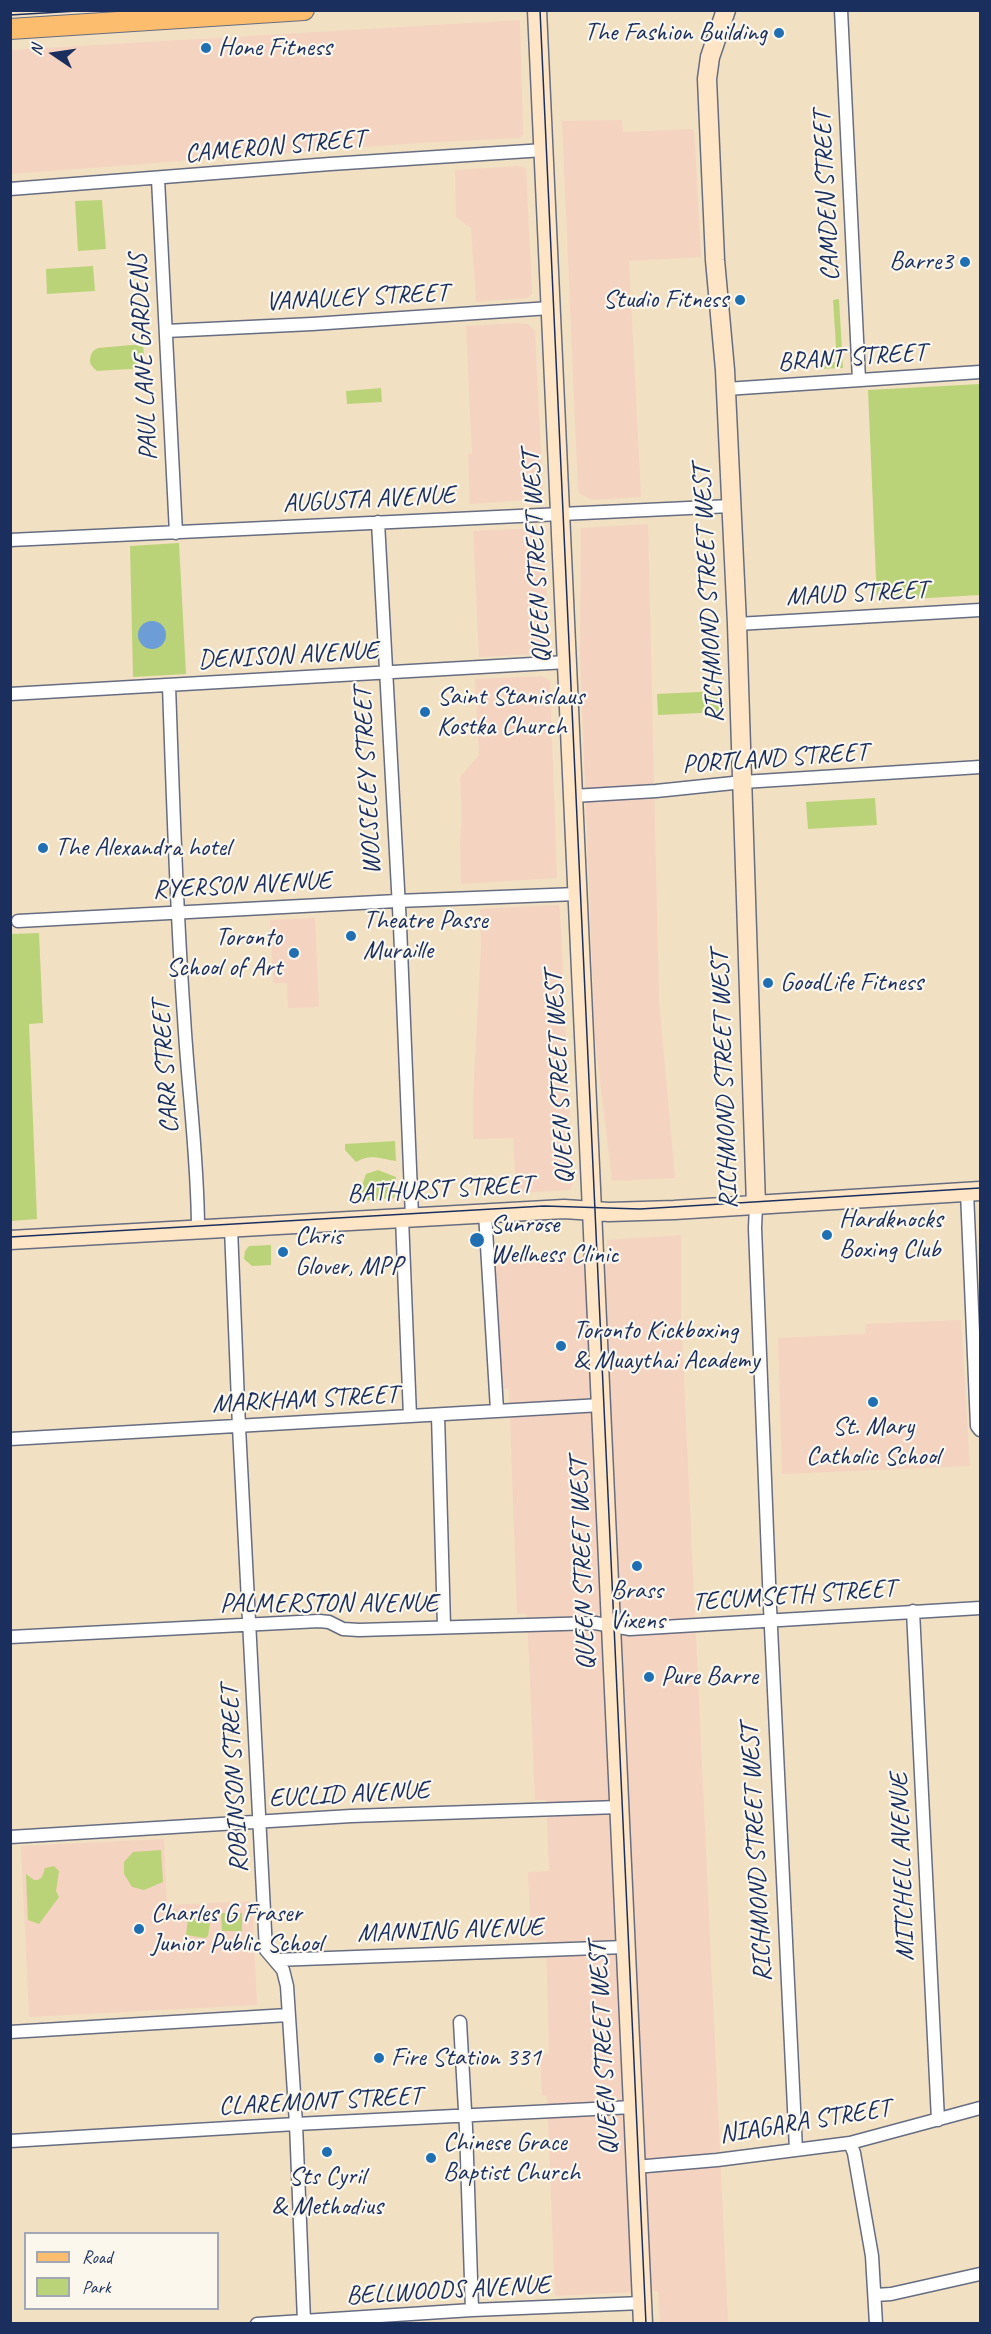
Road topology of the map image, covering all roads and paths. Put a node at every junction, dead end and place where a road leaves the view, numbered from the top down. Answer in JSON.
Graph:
{"nodes":[{"id":1,"x":304,"y":10,"type":"edge"},
{"id":2,"x":537,"y":10,"type":"edge"},
{"id":3,"x":726,"y":10,"type":"edge"},
{"id":4,"x":841,"y":10,"type":"edge"},
{"id":5,"x":10,"y":29,"type":"edge"},
{"id":6,"x":544,"y":150,"type":"junction"},
{"id":7,"x":158,"y":179,"type":"junction"},
{"id":8,"x":10,"y":189,"type":"edge"},
{"id":9,"x":550,"y":308,"type":"junction"},
{"id":10,"x":166,"y":331,"type":"junction"},
{"id":11,"x":981,"y":372,"type":"edge"},
{"id":12,"x":859,"y":380,"type":"junction"},
{"id":13,"x":726,"y":389,"type":"junction"},
{"id":14,"x":731,"y":506,"type":"junction"},
{"id":15,"x":560,"y":513,"type":"junction"},
{"id":16,"x":378,"y":522,"type":"junction"},
{"id":17,"x":176,"y":533,"type":"junction"},
{"id":18,"x":10,"y":540,"type":"edge"},
{"id":19,"x":981,"y":610,"type":"edge"},
{"id":20,"x":737,"y":624,"type":"junction"},
{"id":21,"x":567,"y":662,"type":"junction"},
{"id":22,"x":385,"y":673,"type":"junction"},
{"id":23,"x":169,"y":686,"type":"junction"},
{"id":24,"x":10,"y":694,"type":"edge"},
{"id":25,"x":981,"y":767,"type":"edge"},
{"id":26,"x":743,"y":782,"type":"junction"},
{"id":27,"x":573,"y":796,"type":"junction"},
{"id":28,"x":577,"y":894,"type":"junction"},
{"id":29,"x":397,"y":901,"type":"junction"},
{"id":30,"x":178,"y":913,"type":"junction"},
{"id":31,"x":18,"y":921,"type":"dead end"},
{"id":32,"x":974,"y":1192,"type":"edge"},
{"id":33,"x":756,"y":1205,"type":"junction"},
{"id":34,"x":591,"y":1211,"type":"junction"},
{"id":35,"x":485,"y":1213,"type":"junction"},
{"id":36,"x":407,"y":1218,"type":"junction"},
{"id":37,"x":231,"y":1228,"type":"junction"},
{"id":38,"x":198,"y":1230,"type":"junction"},
{"id":39,"x":10,"y":1240,"type":"edge"},
{"id":40,"x":602,"y":1406,"type":"junction"},
{"id":41,"x":497,"y":1410,"type":"junction"},
{"id":42,"x":438,"y":1414,"type":"junction"},
{"id":43,"x":410,"y":1416,"type":"junction"},
{"id":44,"x":239,"y":1427,"type":"junction"},
{"id":45,"x":981,"y":1430,"type":"edge"},
{"id":46,"x":10,"y":1438,"type":"edge"},
{"id":47,"x":981,"y":1608,"type":"edge"},
{"id":48,"x":913,"y":1611,"type":"junction"},
{"id":49,"x":770,"y":1620,"type":"junction"},
{"id":50,"x":250,"y":1624,"type":"junction"},
{"id":51,"x":444,"y":1626,"type":"junction"},
{"id":52,"x":611,"y":1626,"type":"junction"},
{"id":53,"x":10,"y":1637,"type":"edge"},
{"id":54,"x":619,"y":1807,"type":"junction"},
{"id":55,"x":259,"y":1822,"type":"junction"},
{"id":56,"x":10,"y":1837,"type":"edge"},
{"id":57,"x":625,"y":1947,"type":"junction"},
{"id":58,"x":275,"y":1960,"type":"junction"},
{"id":59,"x":288,"y":2014,"type":"junction"},
{"id":60,"x":460,"y":2022,"type":"dead end"},
{"id":61,"x":10,"y":2032,"type":"edge"},
{"id":62,"x":633,"y":2107,"type":"junction"},
{"id":63,"x":981,"y":2108,"type":"edge"},
{"id":64,"x":466,"y":2117,"type":"junction"},
{"id":65,"x":938,"y":2120,"type":"junction"},
{"id":66,"x":296,"y":2124,"type":"junction"},
{"id":67,"x":10,"y":2141,"type":"edge"},
{"id":68,"x":850,"y":2143,"type":"junction"},
{"id":69,"x":796,"y":2150,"type":"junction"},
{"id":70,"x":635,"y":2167,"type":"junction"},
{"id":71,"x":981,"y":2274,"type":"edge"},
{"id":72,"x":875,"y":2295,"type":"junction"},
{"id":73,"x":642,"y":2303,"type":"junction"},
{"id":74,"x":472,"y":2310,"type":"junction"},
{"id":75,"x":304,"y":2321,"type":"junction"},
{"id":76,"x":257,"y":2324,"type":"edge"},
{"id":77,"x":643,"y":2324,"type":"edge"},
{"id":78,"x":876,"y":2324,"type":"edge"}],
"edges":[{"from":1,"to":5,"type":"main road"},
{"from":2,"to":6,"type":"main road","name":"QUEEN STREET WEST"},
{"from":3,"to":13,"type":"main road","name":"RICHMOND STREET WEST"},
{"from":4,"to":12,"type":"street","name":"CAMDEN STREET"},
{"from":6,"to":7,"type":"street","name":"CAMERON STREET"},
{"from":6,"to":9,"type":"main road","name":"QUEEN STREET WEST"},
{"from":7,"to":8,"type":"street","name":"CAMERON STREET"},
{"from":7,"to":10,"type":"street","name":"PAUL LANE GARDENS"},
{"from":9,"to":10,"type":"street","name":"VANAULEY STREET"},
{"from":9,"to":15,"type":"main road","name":"QUEEN STREET WEST"},
{"from":10,"to":17,"type":"street","name":"PAUL LANE GARDENS"},
{"from":11,"to":12,"type":"street","name":"BRANT STREET"},
{"from":12,"to":13,"type":"street","name":"BRANT STREET"},
{"from":13,"to":14,"type":"main road","name":"RICHMOND STREET WEST"},
{"from":14,"to":15,"type":"street","name":"AUGUSTA AVENUE"},
{"from":14,"to":20,"type":"main road","name":"RICHMOND STREET WEST"},
{"from":15,"to":16,"type":"street","name":"AUGUSTA AVENUE"},
{"from":15,"to":21,"type":"main road","name":"QUEEN STREET WEST"},
{"from":16,"to":17,"type":"street","name":"AUGUSTA AVENUE"},
{"from":16,"to":22,"type":"street","name":"WOLSELEY STREET"},
{"from":17,"to":18,"type":"street","name":"AUGUSTA AVENUE"},
{"from":19,"to":20,"type":"street","name":"MAUD STREET"},
{"from":20,"to":26,"type":"main road","name":"RICHMOND STREET WEST"},
{"from":21,"to":22,"type":"street","name":"DENISON AVENUE"},
{"from":21,"to":27,"type":"main road","name":"QUEEN STREET WEST"},
{"from":22,"to":23,"type":"street","name":"DENISON AVENUE"},
{"from":22,"to":29,"type":"street","name":"WOLSELEY STREET"},
{"from":23,"to":24,"type":"street","name":"DENISON AVENUE"},
{"from":23,"to":30,"type":"street","name":"CARR STREET"},
{"from":25,"to":26,"type":"street","name":"PORTLAND STREET"},
{"from":26,"to":27,"type":"street","name":"PORTLAND STREET"},
{"from":26,"to":33,"type":"main road","name":"RICHMOND STREET WEST"},
{"from":27,"to":28,"type":"main road","name":"QUEEN STREET WEST"},
{"from":28,"to":29,"type":"street","name":"RYERSON AVENUE"},
{"from":28,"to":34,"type":"main road","name":"QUEEN STREET WEST"},
{"from":29,"to":30,"type":"street","name":"RYERSON AVENUE"},
{"from":29,"to":36,"type":"street","name":"WOLSELEY STREET"},
{"from":30,"to":31,"type":"street","name":"RYERSON AVENUE"},
{"from":30,"to":38,"type":"street","name":"CARR STREET"},
{"from":32,"to":33,"type":"main road","name":"BATHURST STREET"},
{"from":32,"to":45,"type":"street"},
{"from":33,"to":34,"type":"main road","name":"BATHURST STREET"},
{"from":33,"to":49,"type":"street","name":"RICHMOND STREET WEST"},
{"from":34,"to":35,"type":"main road","name":"BATHURST STREET"},
{"from":34,"to":40,"type":"main road","name":"QUEEN STREET WEST"},
{"from":35,"to":36,"type":"main road","name":"BATHURST STREET"},
{"from":35,"to":41,"type":"street"},
{"from":36,"to":37,"type":"main road","name":"BATHURST STREET"},
{"from":36,"to":43,"type":"street","name":"WOLSELEY STREET"},
{"from":37,"to":38,"type":"main road","name":"BATHURST STREET"},
{"from":37,"to":44,"type":"street","name":"ROBINSON STREET"},
{"from":38,"to":39,"type":"main road","name":"BATHURST STREET"},
{"from":40,"to":41,"type":"street","name":"MARKHAM STREET"},
{"from":40,"to":52,"type":"main road","name":"QUEEN STREET WEST"},
{"from":41,"to":42,"type":"street","name":"MARKHAM STREET"},
{"from":42,"to":43,"type":"street","name":"MARKHAM STREET"},
{"from":42,"to":51,"type":"street"},
{"from":43,"to":44,"type":"street","name":"MARKHAM STREET"},
{"from":44,"to":46,"type":"street","name":"MARKHAM STREET"},
{"from":44,"to":50,"type":"street","name":"ROBINSON STREET"},
{"from":47,"to":48,"type":"street","name":"TECUMSETH STREET"},
{"from":48,"to":49,"type":"street","name":"TECUMSETH STREET"},
{"from":48,"to":65,"type":"street","name":"MITCHELL AVENUE"},
{"from":49,"to":52,"type":"street","name":"TECUMSETH STREET"},
{"from":49,"to":69,"type":"street","name":"RICHMOND STREET WEST"},
{"from":50,"to":51,"type":"street","name":"PALMERSTON AVENUE"},
{"from":50,"to":53,"type":"street","name":"PALMERSTON AVENUE"},
{"from":50,"to":55,"type":"street","name":"ROBINSON STREET"},
{"from":51,"to":52,"type":"street","name":"PALMERSTON AVENUE"},
{"from":52,"to":54,"type":"main road","name":"QUEEN STREET WEST"},
{"from":54,"to":55,"type":"street","name":"EUCLID AVENUE"},
{"from":54,"to":57,"type":"main road","name":"QUEEN STREET WEST"},
{"from":55,"to":56,"type":"street","name":"EUCLID AVENUE"},
{"from":55,"to":58,"type":"street","name":"ROBINSON STREET"},
{"from":57,"to":58,"type":"street","name":"MANNING AVENUE"},
{"from":57,"to":62,"type":"main road","name":"QUEEN STREET WEST"},
{"from":58,"to":59,"type":"street","name":"ROBINSON STREET"},
{"from":59,"to":61,"type":"street"},
{"from":59,"to":66,"type":"street","name":"ROBINSON STREET"},
{"from":60,"to":64,"type":"street"},
{"from":62,"to":64,"type":"street","name":"CLAREMONT STREET"},
{"from":62,"to":70,"type":"main road","name":"QUEEN STREET WEST"},
{"from":63,"to":65,"type":"street","name":"NIAGARA STREET"},
{"from":64,"to":66,"type":"street","name":"CLAREMONT STREET"},
{"from":64,"to":74,"type":"street"},
{"from":65,"to":68,"type":"street","name":"NIAGARA STREET"},
{"from":66,"to":67,"type":"street","name":"CLAREMONT STREET"},
{"from":66,"to":75,"type":"street","name":"ROBINSON STREET"},
{"from":68,"to":69,"type":"street","name":"NIAGARA STREET"},
{"from":68,"to":72,"type":"street"},
{"from":69,"to":70,"type":"street","name":"NIAGARA STREET"},
{"from":70,"to":73,"type":"main road","name":"QUEEN STREET WEST"},
{"from":71,"to":72,"type":"street"},
{"from":72,"to":78,"type":"street"},
{"from":73,"to":74,"type":"street","name":"BELLWOODS AVENUE"},
{"from":73,"to":77,"type":"main road","name":"QUEEN STREET WEST"},
{"from":74,"to":75,"type":"street","name":"BELLWOODS AVENUE"},
{"from":75,"to":76,"type":"street","name":"BELLWOODS AVENUE"}]}
